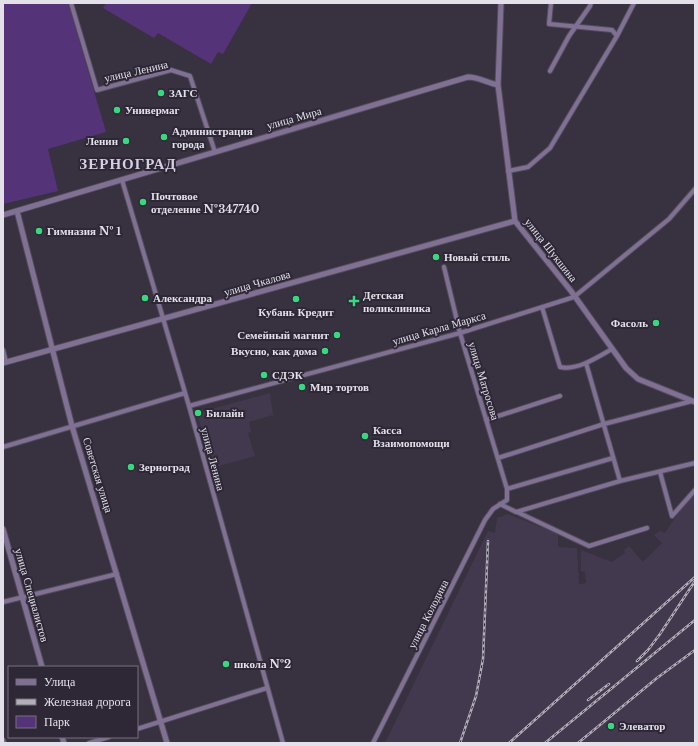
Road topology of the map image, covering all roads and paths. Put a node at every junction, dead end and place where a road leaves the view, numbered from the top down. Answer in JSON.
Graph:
{"nodes":[{"id":1,"x":71,"y":3,"type":"edge"},
{"id":2,"x":501,"y":3,"type":"edge"},
{"id":3,"x":551,"y":3,"type":"edge"},
{"id":4,"x":591,"y":3,"type":"edge"},
{"id":5,"x":634,"y":3,"type":"edge"},
{"id":6,"x":576,"y":26,"type":"junction"},
{"id":7,"x":617,"y":36,"type":"junction"},
{"id":8,"x":550,"y":71,"type":"dead end"},
{"id":9,"x":498,"y":85,"type":"junction"},
{"id":10,"x":215,"y":152,"type":"junction"},
{"id":11,"x":508,"y":171,"type":"junction"},
{"id":12,"x":122,"y":180,"type":"junction"},
{"id":13,"x":695,"y":189,"type":"edge"},
{"id":14,"x":17,"y":211,"type":"junction"},
{"id":15,"x":3,"y":215,"type":"edge"},
{"id":16,"x":516,"y":221,"type":"junction"},
{"id":17,"x":444,"y":267,"type":"dead end"},
{"id":18,"x":574,"y":297,"type":"junction"},
{"id":19,"x":542,"y":307,"type":"junction"},
{"id":20,"x":164,"y":320,"type":"junction"},
{"id":21,"x":460,"y":332,"type":"junction"},
{"id":22,"x":52,"y":349,"type":"junction"},
{"id":23,"x":612,"y":349,"type":"junction"},
{"id":24,"x":3,"y":350,"type":"edge"},
{"id":25,"x":5,"y":363,"type":"edge"},
{"id":26,"x":586,"y":363,"type":"junction"},
{"id":27,"x":185,"y":393,"type":"junction"},
{"id":28,"x":560,"y":396,"type":"dead end"},
{"id":29,"x":694,"y":401,"type":"edge"},
{"id":30,"x":189,"y":406,"type":"junction"},
{"id":31,"x":486,"y":420,"type":"junction"},
{"id":32,"x":604,"y":424,"type":"junction"},
{"id":33,"x":72,"y":426,"type":"junction"},
{"id":34,"x":3,"y":446,"type":"edge"},
{"id":35,"x":498,"y":458,"type":"junction"},
{"id":36,"x":614,"y":458,"type":"junction"},
{"id":37,"x":695,"y":463,"type":"edge"},
{"id":38,"x":660,"y":472,"type":"junction"},
{"id":39,"x":620,"y":480,"type":"junction"},
{"id":40,"x":507,"y":489,"type":"junction"},
{"id":41,"x":695,"y":490,"type":"edge"},
{"id":42,"x":507,"y":500,"type":"joint"},
{"id":43,"x":500,"y":504,"type":"junction"},
{"id":44,"x":516,"y":512,"type":"junction"},
{"id":45,"x":647,"y":528,"type":"dead end"},
{"id":46,"x":3,"y":529,"type":"edge"},
{"id":47,"x":117,"y":574,"type":"junction"},
{"id":48,"x":22,"y":597,"type":"junction"},
{"id":49,"x":3,"y":602,"type":"edge"},
{"id":50,"x":42,"y":666,"type":"edge"},
{"id":51,"x":267,"y":688,"type":"junction"},
{"id":52,"x":160,"y":722,"type":"junction"},
{"id":53,"x":138,"y":729,"type":"edge"},
{"id":54,"x":106,"y":738,"type":"edge"},
{"id":55,"x":90,"y":743,"type":"edge"},
{"id":56,"x":167,"y":743,"type":"edge"},
{"id":57,"x":282,"y":743,"type":"edge"},
{"id":58,"x":373,"y":743,"type":"edge"}],
"edges":[{"from":1,"to":10,"type":"street","name":"улица Ленина"},
{"from":2,"to":9,"type":"street","name":"улица Шукшина"},
{"from":3,"to":6,"type":"street"},
{"from":4,"to":6,"type":"street"},
{"from":5,"to":7,"type":"street"},
{"from":6,"to":7,"type":"street"},
{"from":6,"to":8,"type":"street"},
{"from":7,"to":11,"type":"street"},
{"from":9,"to":10,"type":"street","name":"улица Мира"},
{"from":9,"to":11,"type":"street","name":"улица Шукшина"},
{"from":10,"to":12,"type":"street","name":"улица Мира"},
{"from":11,"to":16,"type":"street","name":"улица Шукшина"},
{"from":12,"to":14,"type":"street","name":"улица Мира"},
{"from":12,"to":20,"type":"street","name":"улица Ленина"},
{"from":13,"to":18,"type":"street","name":"улица Карла Маркса"},
{"from":14,"to":15,"type":"street","name":"улица Мира"},
{"from":14,"to":22,"type":"street","name":"Советская улица"},
{"from":16,"to":18,"type":"street","name":"улица Шукшина"},
{"from":16,"to":20,"type":"street","name":"улица Чкалова"},
{"from":17,"to":21,"type":"street","name":"улица Матросова"},
{"from":18,"to":19,"type":"street","name":"улица Карла Маркса"},
{"from":18,"to":23,"type":"street","name":"улица Шукшина"},
{"from":19,"to":21,"type":"street","name":"улица Карла Маркса"},
{"from":19,"to":26,"type":"street"},
{"from":20,"to":22,"type":"street","name":"улица Чкалова"},
{"from":20,"to":27,"type":"street","name":"улица Ленина"},
{"from":21,"to":30,"type":"street","name":"улица Карла Маркса"},
{"from":21,"to":31,"type":"street","name":"улица Матросова"},
{"from":22,"to":25,"type":"street","name":"улица Чкалова"},
{"from":22,"to":33,"type":"street","name":"Советская улица"},
{"from":23,"to":26,"type":"street"},
{"from":23,"to":29,"type":"street","name":"улица Шукшина"},
{"from":24,"to":25,"type":"street"},
{"from":26,"to":32,"type":"street"},
{"from":27,"to":30,"type":"street","name":"улица Ленина"},
{"from":27,"to":33,"type":"street"},
{"from":28,"to":31,"type":"street"},
{"from":29,"to":32,"type":"street"},
{"from":30,"to":51,"type":"street","name":"улица Ленина"},
{"from":31,"to":35,"type":"street","name":"улица Матросова"},
{"from":32,"to":35,"type":"street"},
{"from":32,"to":36,"type":"street"},
{"from":33,"to":34,"type":"street"},
{"from":33,"to":47,"type":"street","name":"Советская улица"},
{"from":35,"to":40,"type":"street","name":"улица Матросова"},
{"from":36,"to":39,"type":"street"},
{"from":36,"to":40,"type":"street"},
{"from":37,"to":38,"type":"street"},
{"from":38,"to":39,"type":"street"},
{"from":38,"to":41,"type":"street"},
{"from":39,"to":44,"type":"street"},
{"from":40,"to":42,"type":"street","name":"улица Матросова"},
{"from":42,"to":43,"type":"street","name":"улица Колодина"},
{"from":43,"to":44,"type":"street"},
{"from":43,"to":58,"type":"street","name":"улица Колодина"},
{"from":44,"to":45,"type":"street"},
{"from":46,"to":48,"type":"street","name":"улица Специалистов"},
{"from":47,"to":48,"type":"street"},
{"from":47,"to":52,"type":"street","name":"Советская улица"},
{"from":48,"to":49,"type":"street"},
{"from":48,"to":50,"type":"street","name":"улица Специалистов"},
{"from":51,"to":52,"type":"street"},
{"from":51,"to":57,"type":"street","name":"улица Ленина"},
{"from":52,"to":53,"type":"street"},
{"from":52,"to":56,"type":"street","name":"Советская улица"},
{"from":54,"to":55,"type":"street"}]}
